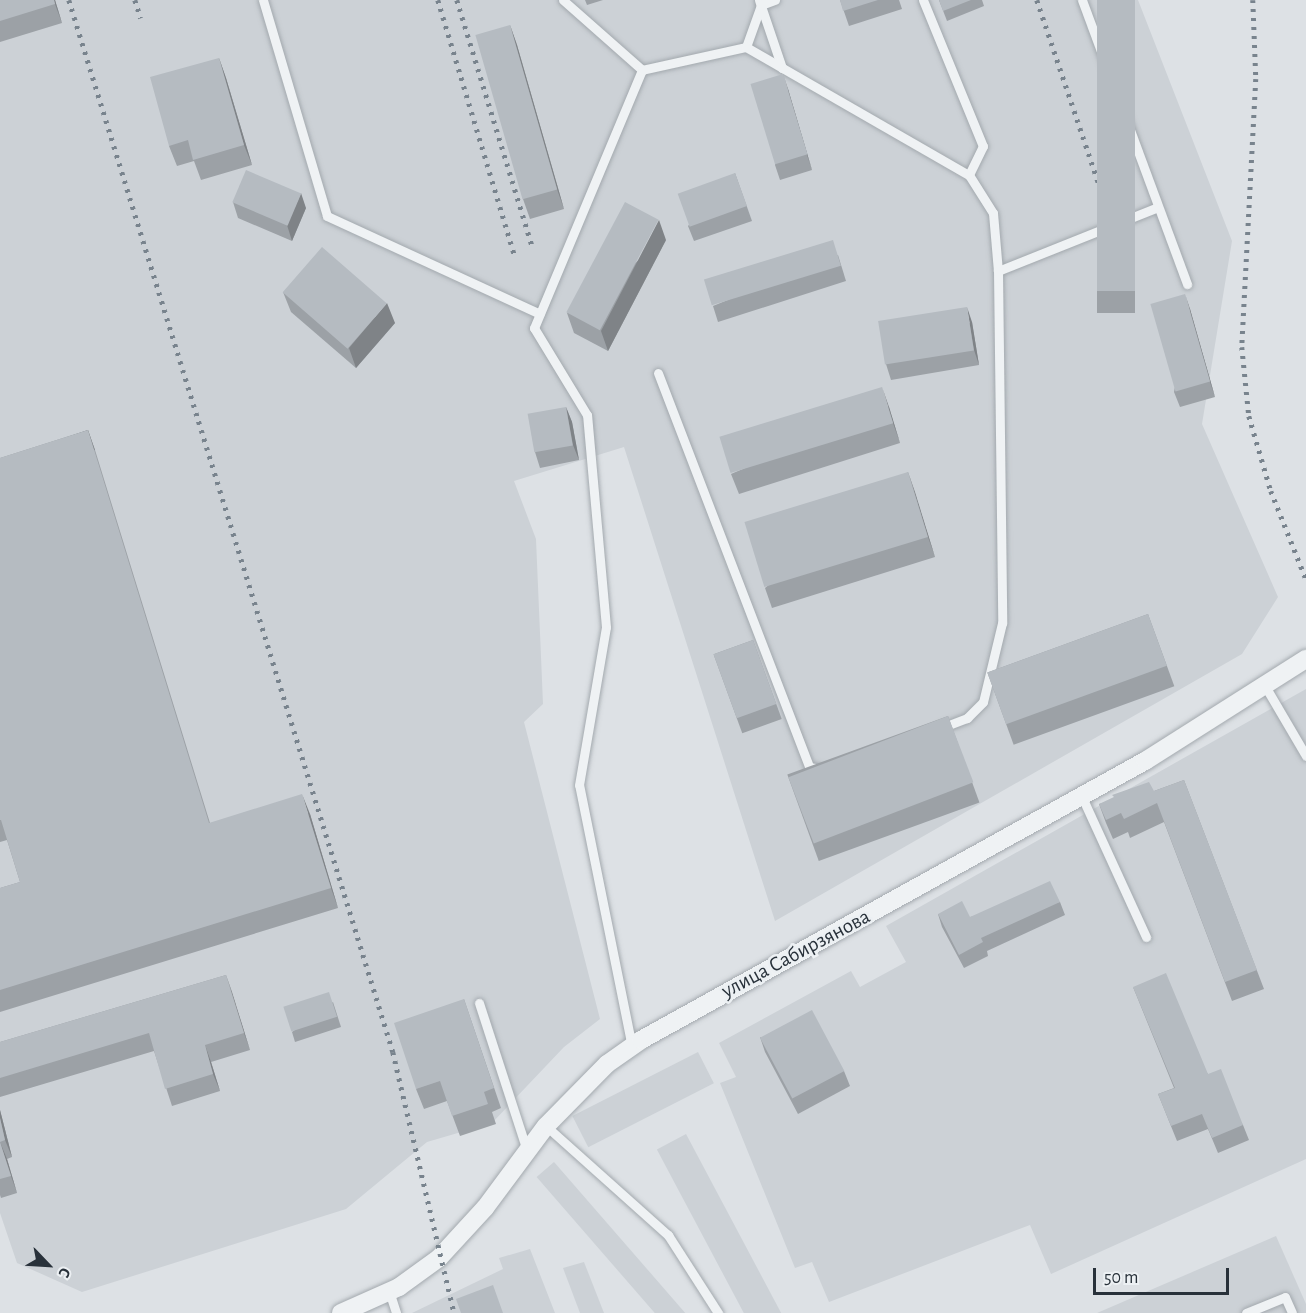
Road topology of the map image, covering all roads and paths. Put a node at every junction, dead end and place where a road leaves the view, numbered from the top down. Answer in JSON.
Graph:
{"nodes":[{"id":1,"x":263,"y":0,"type":"edge"},
{"id":2,"x":563,"y":0,"type":"edge"},
{"id":3,"x":775,"y":0,"type":"edge"},
{"id":4,"x":923,"y":0,"type":"edge"},
{"id":5,"x":1082,"y":0,"type":"edge"},
{"id":6,"x":760,"y":2,"type":"edge"},
{"id":7,"x":746,"y":47,"type":"junction"},
{"id":8,"x":782,"y":68,"type":"junction"},
{"id":9,"x":642,"y":70,"type":"junction"},
{"id":10,"x":969,"y":175,"type":"junction"},
{"id":11,"x":1158,"y":207,"type":"junction"},
{"id":12,"x":998,"y":271,"type":"junction"},
{"id":13,"x":1187,"y":284,"type":"dead end"},
{"id":14,"x":540,"y":314,"type":"junction"},
{"id":15,"x":658,"y":373,"type":"dead end"},
{"id":16,"x":1306,"y":659,"type":"edge"},
{"id":17,"x":1265,"y":686,"type":"junction"},
{"id":18,"x":934,"y":730,"type":"edge"},
{"id":19,"x":1306,"y":756,"type":"edge"},
{"id":20,"x":838,"y":766,"type":"edge"},
{"id":21,"x":1082,"y":796,"type":"junction"},
{"id":22,"x":1146,"y":937,"type":"dead end"},
{"id":23,"x":479,"y":1003,"type":"dead end"},
{"id":24,"x":632,"y":1047,"type":"junction"},
{"id":25,"x":546,"y":1126,"type":"junction"},
{"id":26,"x":527,"y":1151,"type":"junction"},
{"id":27,"x":389,"y":1291,"type":"junction"},
{"id":28,"x":341,"y":1313,"type":"edge"},
{"id":29,"x":396,"y":1313,"type":"edge"},
{"id":30,"x":718,"y":1313,"type":"edge"},
{"id":31,"x":1246,"y":1313,"type":"edge"},
{"id":32,"x":1292,"y":1313,"type":"edge"}],
"edges":[{"from":1,"to":14,"type":"lane"},
{"from":2,"to":9,"type":"lane"},
{"from":3,"to":6,"type":"lane"},
{"from":4,"to":10,"type":"lane"},
{"from":5,"to":11,"type":"lane"},
{"from":6,"to":7,"type":"lane"},
{"from":6,"to":8,"type":"lane"},
{"from":7,"to":8,"type":"lane"},
{"from":7,"to":9,"type":"lane"},
{"from":8,"to":10,"type":"lane"},
{"from":9,"to":14,"type":"lane"},
{"from":10,"to":12,"type":"lane"},
{"from":11,"to":12,"type":"lane"},
{"from":11,"to":13,"type":"lane"},
{"from":12,"to":18,"type":"lane"},
{"from":14,"to":24,"type":"lane"},
{"from":15,"to":20,"type":"lane"},
{"from":16,"to":17,"type":"street","name":"улица Сабирзянова"},
{"from":17,"to":19,"type":"lane"},
{"from":17,"to":21,"type":"street","name":"улица Сабирзянова"},
{"from":21,"to":22,"type":"lane"},
{"from":21,"to":24,"type":"street","name":"улица Сабирзянова"},
{"from":23,"to":26,"type":"lane"},
{"from":24,"to":25,"type":"street","name":"улица Сабирзянова"},
{"from":25,"to":26,"type":"street","name":"улица Сабирзянова"},
{"from":25,"to":30,"type":"lane"},
{"from":26,"to":27,"type":"street","name":"улица Сабирзянова"},
{"from":27,"to":28,"type":"street","name":"улица Сабирзянова"},
{"from":27,"to":29,"type":"lane"},
{"from":31,"to":32,"type":"lane"}]}
